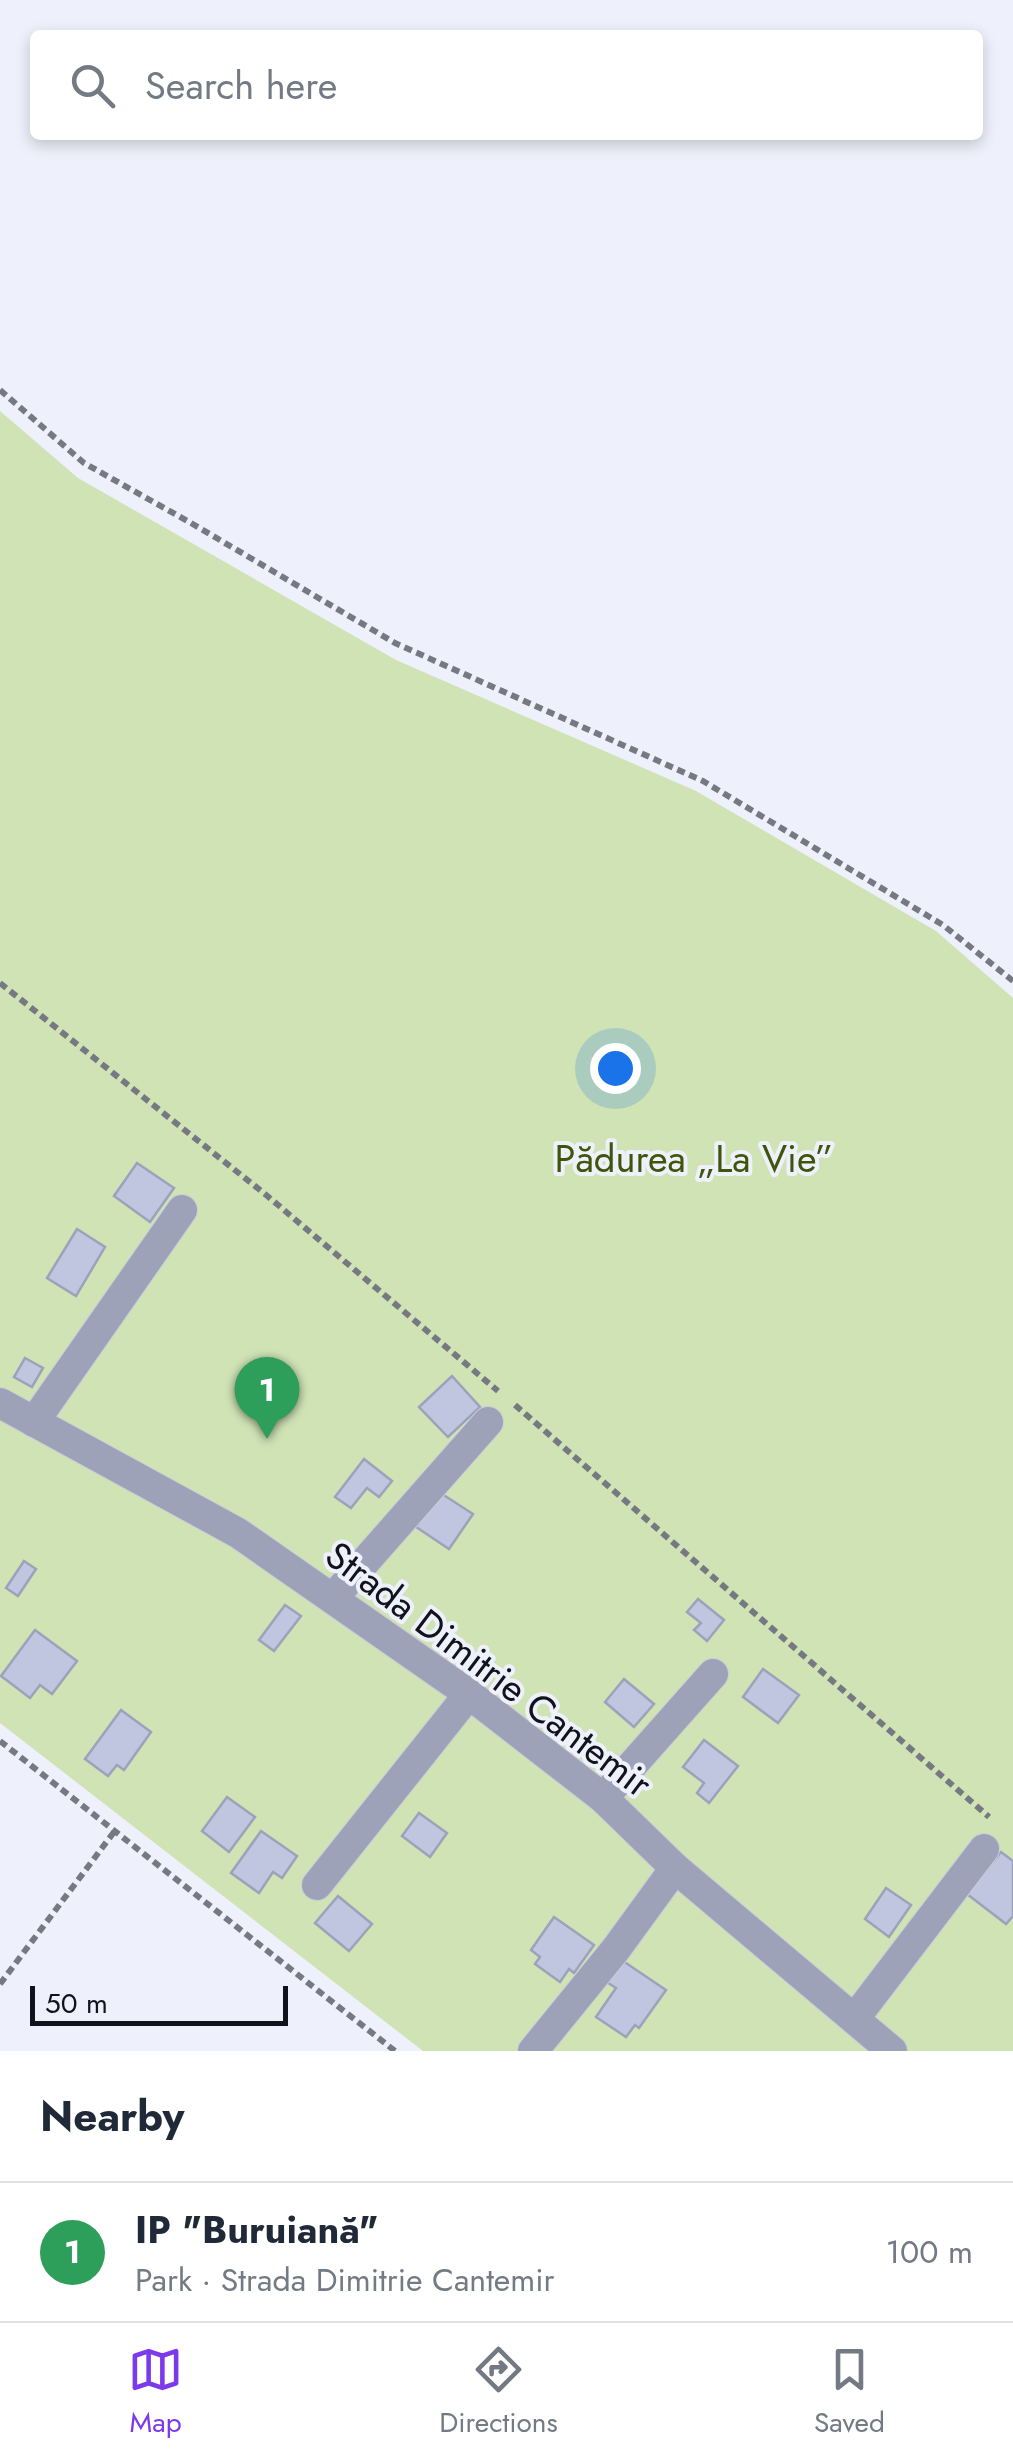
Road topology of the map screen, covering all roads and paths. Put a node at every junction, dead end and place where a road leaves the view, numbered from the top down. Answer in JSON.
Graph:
{"nodes":[{"id":1,"x":0,"y":390,"type":"edge"},
{"id":2,"x":1013,"y":980,"type":"edge"},
{"id":3,"x":182,"y":1210,"type":"dead end"},
{"id":4,"x":0,"y":1402,"type":"edge"},
{"id":5,"x":34,"y":1422,"type":"junction"},
{"id":6,"x":488,"y":1422,"type":"dead end"},
{"id":7,"x":333,"y":1598,"type":"junction"},
{"id":8,"x":712,"y":1674,"type":"dead end"},
{"id":9,"x":469,"y":1694,"type":"junction"},
{"id":10,"x":0,"y":1741,"type":"edge"},
{"id":11,"x":602,"y":1798,"type":"junction"},
{"id":12,"x":114,"y":1832,"type":"junction"},
{"id":13,"x":984,"y":1849,"type":"dead end"},
{"id":14,"x":675,"y":1868,"type":"junction"},
{"id":15,"x":317,"y":1886,"type":"dead end"},
{"id":16,"x":0,"y":1984,"type":"edge"},
{"id":17,"x":855,"y":2018,"type":"junction"},
{"id":18,"x":882,"y":2048,"type":"edge"},
{"id":19,"x":395,"y":2051,"type":"edge"},
{"id":20,"x":533,"y":2051,"type":"edge"}],
"edges":[{"from":1,"to":2,"type":"path"},
{"from":3,"to":5,"type":"street"},
{"from":4,"to":5,"type":"street","name":"Strada Dimitrie Cantemir"},
{"from":5,"to":7,"type":"street","name":"Strada Dimitrie Cantemir"},
{"from":6,"to":7,"type":"street"},
{"from":7,"to":9,"type":"street","name":"Strada Dimitrie Cantemir"},
{"from":8,"to":11,"type":"street"},
{"from":9,"to":11,"type":"street","name":"Strada Dimitrie Cantemir"},
{"from":9,"to":15,"type":"street"},
{"from":10,"to":12,"type":"path"},
{"from":11,"to":14,"type":"street","name":"Strada Dimitrie Cantemir"},
{"from":12,"to":16,"type":"path"},
{"from":12,"to":19,"type":"path"},
{"from":13,"to":17,"type":"street"},
{"from":14,"to":17,"type":"street","name":"Strada Dimitrie Cantemir"},
{"from":14,"to":20,"type":"street"},
{"from":17,"to":18,"type":"street","name":"Strada Dimitrie Cantemir"}]}
